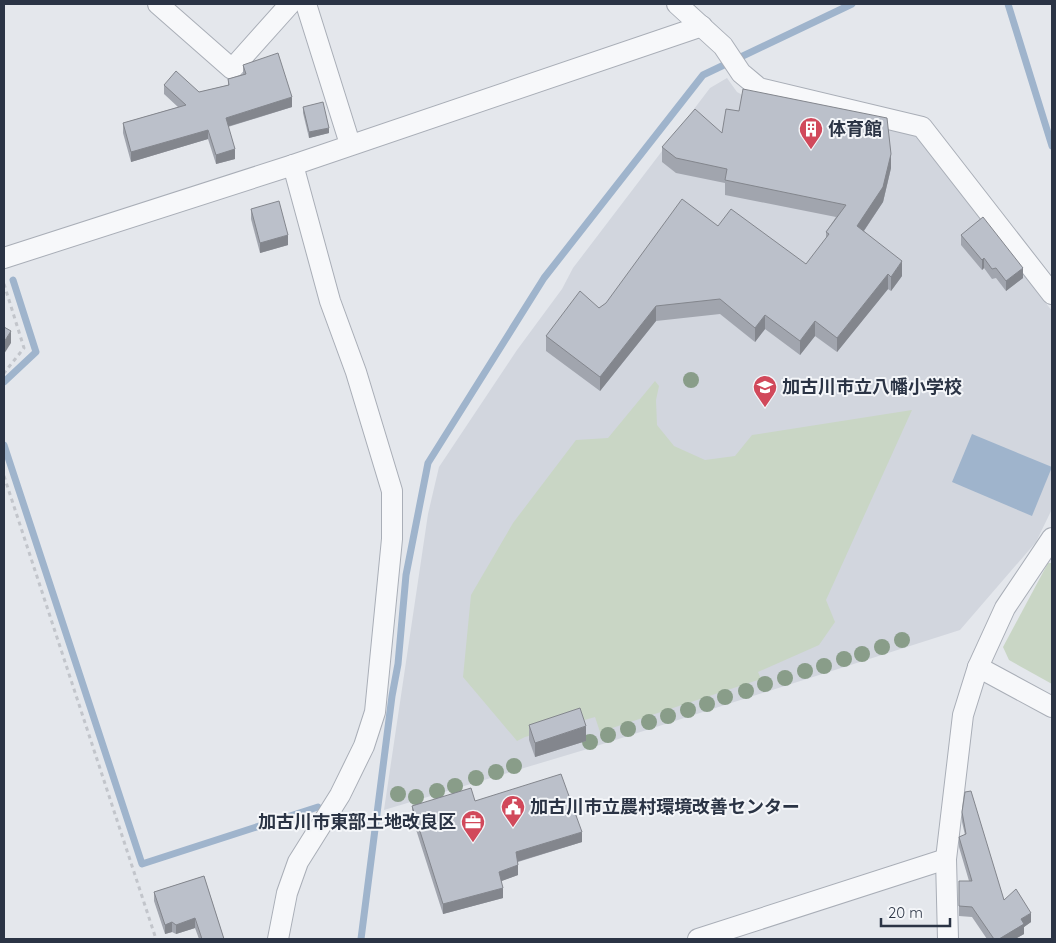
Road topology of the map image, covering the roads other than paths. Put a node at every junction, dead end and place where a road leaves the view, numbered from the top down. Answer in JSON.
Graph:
{"nodes":[{"id":1,"x":158,"y":4,"type":"edge"},
{"id":2,"x":290,"y":4,"type":"edge"},
{"id":3,"x":306,"y":4,"type":"edge"},
{"id":4,"x":677,"y":4,"type":"edge"},
{"id":5,"x":702,"y":26,"type":"junction"},
{"id":6,"x":350,"y":144,"type":"junction"},
{"id":7,"x":293,"y":165,"type":"junction"},
{"id":8,"x":4,"y":258,"type":"edge"},
{"id":9,"x":1052,"y":294,"type":"edge"},
{"id":10,"x":1052,"y":538,"type":"edge"},
{"id":11,"x":978,"y":667,"type":"junction"},
{"id":12,"x":1052,"y":707,"type":"edge"},
{"id":13,"x":946,"y":859,"type":"junction"},
{"id":14,"x":278,"y":939,"type":"edge"},
{"id":15,"x":698,"y":939,"type":"edge"},
{"id":16,"x":948,"y":939,"type":"edge"}],
"edges":[{"from":1,"to":2,"type":"street"},
{"from":3,"to":6,"type":"street"},
{"from":4,"to":5,"type":"street"},
{"from":5,"to":6,"type":"street"},
{"from":5,"to":9,"type":"street"},
{"from":6,"to":7,"type":"street"},
{"from":7,"to":8,"type":"street"},
{"from":7,"to":14,"type":"street"},
{"from":10,"to":11,"type":"street"},
{"from":11,"to":12,"type":"street"},
{"from":11,"to":13,"type":"street"},
{"from":13,"to":15,"type":"street"},
{"from":13,"to":16,"type":"street"}]}
